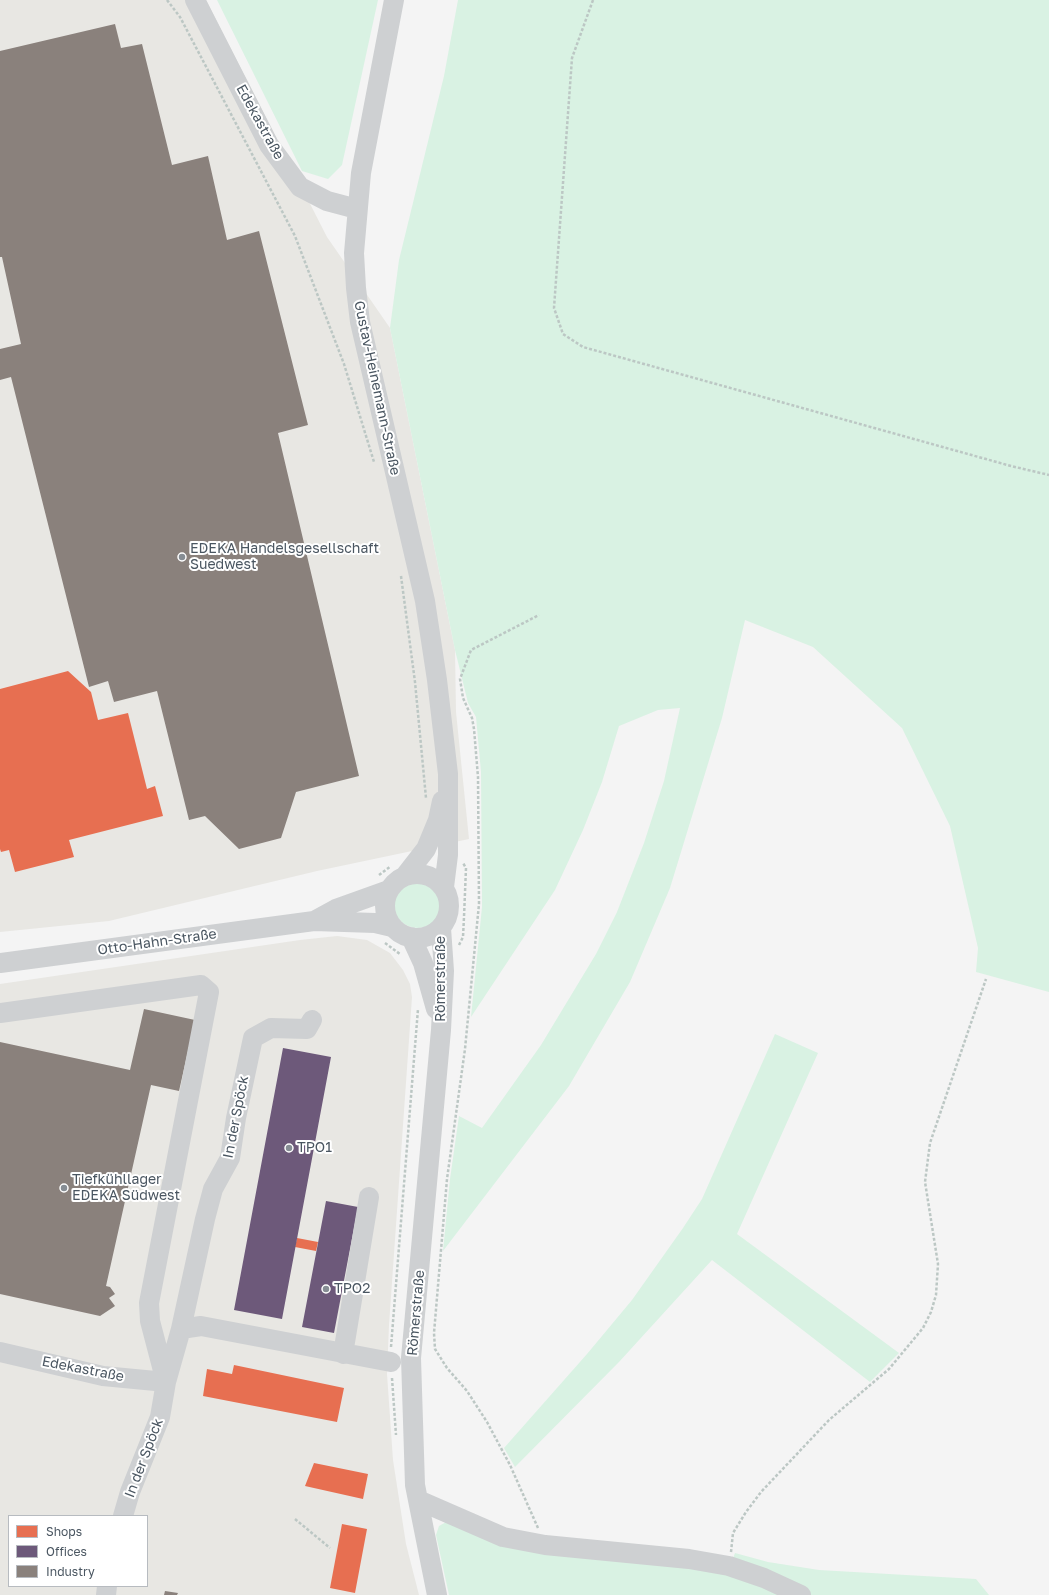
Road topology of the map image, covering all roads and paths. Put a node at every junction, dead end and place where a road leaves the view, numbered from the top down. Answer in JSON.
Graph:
{"nodes":[{"id":1,"x":167,"y":0,"type":"edge"},
{"id":2,"x":195,"y":0,"type":"edge"},
{"id":3,"x":394,"y":0,"type":"edge"},
{"id":4,"x":593,"y":0,"type":"edge"},
{"id":5,"x":357,"y":209,"type":"junction"},
{"id":6,"x":376,"y":466,"type":"dead end"},
{"id":7,"x":1049,"y":475,"type":"edge"},
{"id":8,"x":400,"y":568,"type":"dead end"},
{"id":9,"x":539,"y":615,"type":"dead end"},
{"id":10,"x":448,"y":774,"type":"junction"},
{"id":11,"x":426,"y":801,"type":"dead end"},
{"id":12,"x":448,"y":855,"type":"junction"},
{"id":13,"x":398,"y":870,"type":"junction"},
{"id":14,"x":381,"y":884,"type":"junction"},
{"id":15,"x":444,"y":887,"type":"junction"},
{"id":16,"x":314,"y":920,"type":"junction"},
{"id":17,"x":441,"y":928,"type":"junction"},
{"id":18,"x":386,"y":933,"type":"junction"},
{"id":19,"x":411,"y":937,"type":"junction"},
{"id":20,"x":443,"y":957,"type":"junction"},
{"id":21,"x":403,"y":958,"type":"dead end"},
{"id":22,"x":0,"y":963,"type":"edge"},
{"id":23,"x":986,"y":979,"type":"dead end"},
{"id":24,"x":418,"y":1004,"type":"dead end"},
{"id":25,"x":0,"y":1013,"type":"edge"},
{"id":26,"x":312,"y":1020,"type":"dead end"},
{"id":27,"x":441,"y":1030,"type":"junction"},
{"id":28,"x":369,"y":1196,"type":"dead end"},
{"id":29,"x":181,"y":1330,"type":"junction"},
{"id":30,"x":0,"y":1352,"type":"edge"},
{"id":31,"x":342,"y":1354,"type":"junction"},
{"id":32,"x":391,"y":1362,"type":"junction"},
{"id":33,"x":166,"y":1382,"type":"junction"},
{"id":34,"x":396,"y":1438,"type":"dead end"},
{"id":35,"x":418,"y":1500,"type":"junction"},
{"id":36,"x":123,"y":1515,"type":"edge"},
{"id":37,"x":295,"y":1519,"type":"dead end"},
{"id":38,"x":545,"y":1545,"type":"junction"},
{"id":39,"x":330,"y":1548,"type":"dead end"},
{"id":40,"x":729,"y":1566,"type":"junction"},
{"id":41,"x":437,"y":1595,"type":"edge"},
{"id":42,"x":801,"y":1595,"type":"edge"}],
"edges":[{"from":1,"to":6,"type":"path"},
{"from":2,"to":5,"type":"street","name":"Edekastraße"},
{"from":3,"to":5,"type":"street","name":"Gustav-Heinemann-Straße"},
{"from":4,"to":7,"type":"path"},
{"from":5,"to":10,"type":"street","name":"Gustav-Heinemann-Straße"},
{"from":8,"to":11,"type":"path"},
{"from":9,"to":38,"type":"path"},
{"from":10,"to":12,"type":"street","name":"Gustav-Heinemann-Straße"},
{"from":10,"to":13,"type":"street","name":"Gustav-Heinemann-Straße"},
{"from":12,"to":15,"type":"street","name":"Gustav-Heinemann-Straße"},
{"from":12,"to":20,"type":"path"},
{"from":13,"to":14,"type":"path"},
{"from":13,"to":14,"type":"street","name":"Gustav-Heinemann-Straße"},
{"from":13,"to":15,"type":"street"},
{"from":14,"to":16,"type":"street","name":"Otto-Hahn-Straße"},
{"from":14,"to":18,"type":"street"},
{"from":15,"to":17,"type":"street"},
{"from":16,"to":18,"type":"street","name":"Otto-Hahn-Straße"},
{"from":16,"to":22,"type":"street","name":"Otto-Hahn-Straße"},
{"from":17,"to":19,"type":"street"},
{"from":17,"to":20,"type":"street","name":"Römerstraße"},
{"from":18,"to":19,"type":"street","name":"Otto-Hahn-Straße"},
{"from":18,"to":21,"type":"path"},
{"from":19,"to":27,"type":"street","name":"Römerstraße"},
{"from":20,"to":27,"type":"street","name":"Römerstraße"},
{"from":23,"to":40,"type":"path"},
{"from":24,"to":32,"type":"path"},
{"from":25,"to":33,"type":"street"},
{"from":26,"to":29,"type":"street","name":"In der Spöck"},
{"from":27,"to":35,"type":"street","name":"Römerstraße"},
{"from":28,"to":31,"type":"street"},
{"from":29,"to":31,"type":"street"},
{"from":29,"to":33,"type":"street","name":"In der Spöck"},
{"from":30,"to":33,"type":"street","name":"Edekastraße"},
{"from":31,"to":32,"type":"street"},
{"from":32,"to":34,"type":"path"},
{"from":33,"to":36,"type":"street","name":"In der Spöck"},
{"from":35,"to":38,"type":"street"},
{"from":35,"to":41,"type":"street","name":"Römerstraße"},
{"from":37,"to":39,"type":"path"},
{"from":38,"to":40,"type":"street"},
{"from":40,"to":42,"type":"street"}]}
